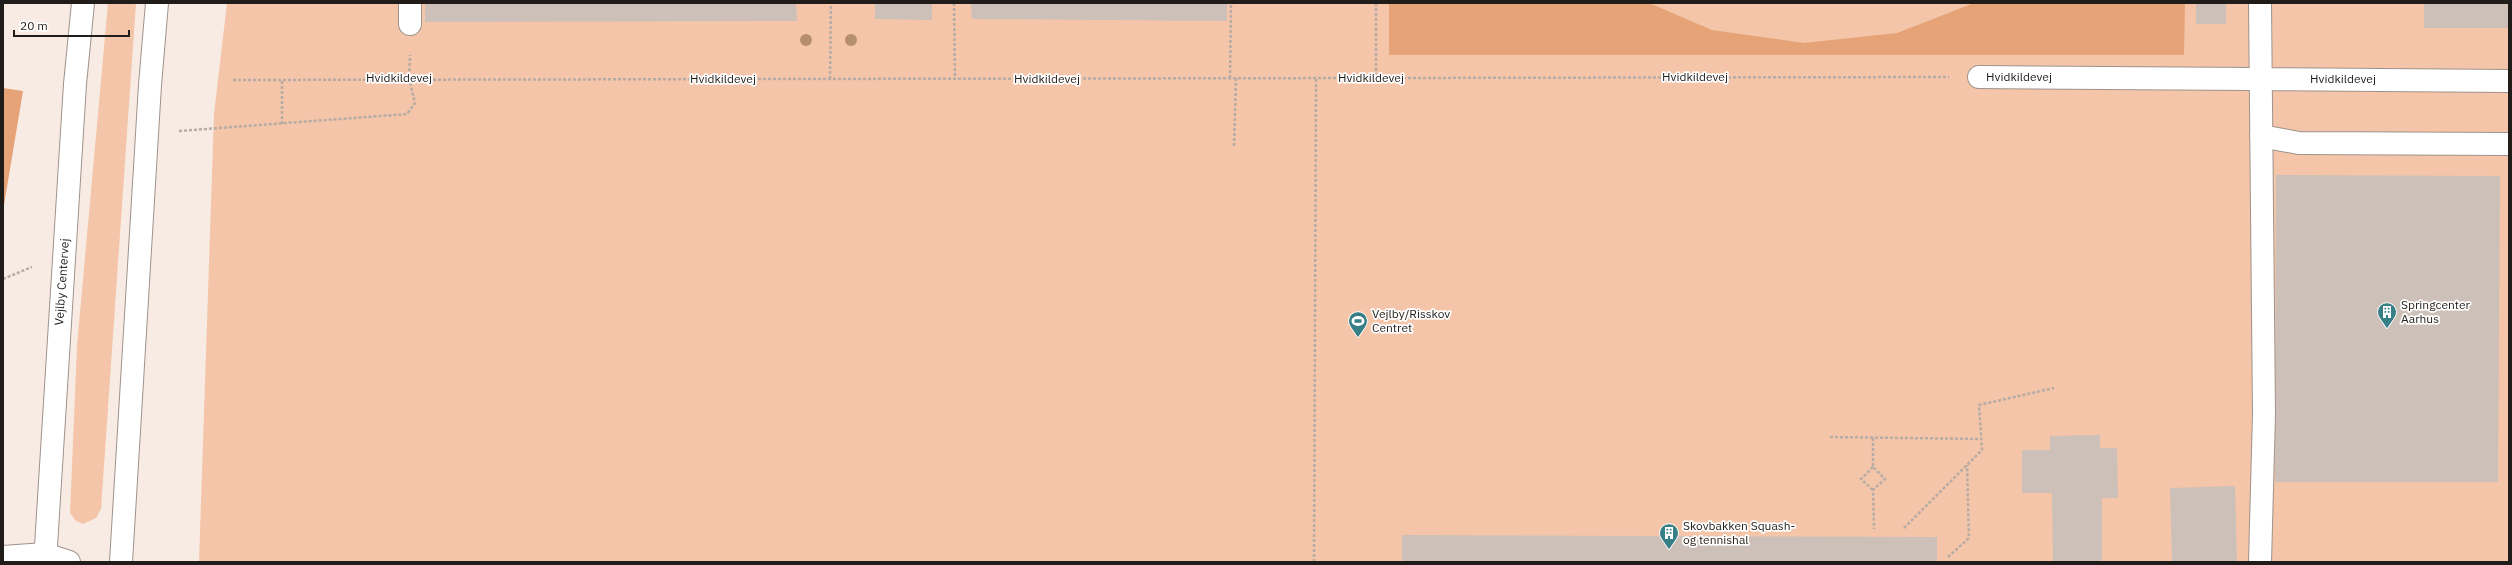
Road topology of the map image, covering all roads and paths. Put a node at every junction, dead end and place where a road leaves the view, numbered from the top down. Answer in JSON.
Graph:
{"nodes":[{"id":1,"x":83,"y":3,"type":"edge"},
{"id":2,"x":157,"y":3,"type":"edge"},
{"id":3,"x":831,"y":3,"type":"edge"},
{"id":4,"x":954,"y":3,"type":"edge"},
{"id":5,"x":1231,"y":3,"type":"edge"},
{"id":6,"x":1376,"y":3,"type":"edge"},
{"id":7,"x":2260,"y":3,"type":"edge"},
{"id":8,"x":1376,"y":77,"type":"junction"},
{"id":9,"x":1979,"y":77,"type":"joint"},
{"id":10,"x":409,"y":78,"type":"junction"},
{"id":11,"x":1230,"y":78,"type":"junction"},
{"id":12,"x":1236,"y":78,"type":"junction"},
{"id":13,"x":1316,"y":78,"type":"junction"},
{"id":14,"x":282,"y":79,"type":"junction"},
{"id":15,"x":830,"y":79,"type":"junction"},
{"id":16,"x":955,"y":79,"type":"junction"},
{"id":17,"x":2260,"y":79,"type":"junction"},
{"id":18,"x":233,"y":80,"type":"dead end"},
{"id":19,"x":2509,"y":81,"type":"edge"},
{"id":20,"x":282,"y":124,"type":"junction"},
{"id":21,"x":147,"y":134,"type":"junction"},
{"id":22,"x":2261,"y":136,"type":"junction"},
{"id":23,"x":2509,"y":144,"type":"edge"},
{"id":24,"x":1234,"y":146,"type":"dead end"},
{"id":25,"x":2054,"y":388,"type":"dead end"},
{"id":26,"x":1830,"y":437,"type":"dead end"},
{"id":27,"x":1873,"y":438,"type":"junction"},
{"id":28,"x":1981,"y":438,"type":"junction"},
{"id":29,"x":1967,"y":465,"type":"junction"},
{"id":30,"x":1873,"y":467,"type":"junction"},
{"id":31,"x":1873,"y":490,"type":"junction"},
{"id":32,"x":1904,"y":528,"type":"dead end"},
{"id":33,"x":1874,"y":529,"type":"dead end"},
{"id":34,"x":3,"y":557,"type":"edge"},
{"id":35,"x":1948,"y":557,"type":"dead end"},
{"id":36,"x":45,"y":558,"type":"edge"},
{"id":37,"x":69,"y":562,"type":"edge"},
{"id":38,"x":121,"y":562,"type":"edge"},
{"id":39,"x":1314,"y":562,"type":"edge"},
{"id":40,"x":2260,"y":562,"type":"edge"}],
"edges":[{"from":1,"to":36,"type":"street","name":"Vejlby Centervej"},
{"from":2,"to":21,"type":"street"},
{"from":3,"to":15,"type":"path"},
{"from":4,"to":16,"type":"path"},
{"from":5,"to":11,"type":"path"},
{"from":6,"to":8,"type":"path"},
{"from":7,"to":17,"type":"street"},
{"from":8,"to":9,"type":"path","name":"Hvidkildevej"},
{"from":8,"to":13,"type":"path","name":"Hvidkildevej"},
{"from":9,"to":17,"type":"street","name":"Hvidkildevej"},
{"from":10,"to":14,"type":"path","name":"Hvidkildevej"},
{"from":10,"to":15,"type":"path","name":"Hvidkildevej"},
{"from":10,"to":20,"type":"path"},
{"from":11,"to":12,"type":"path","name":"Hvidkildevej"},
{"from":11,"to":16,"type":"path","name":"Hvidkildevej"},
{"from":12,"to":13,"type":"path","name":"Hvidkildevej"},
{"from":12,"to":24,"type":"path"},
{"from":13,"to":39,"type":"path"},
{"from":14,"to":18,"type":"path","name":"Hvidkildevej"},
{"from":14,"to":20,"type":"path"},
{"from":15,"to":16,"type":"path","name":"Hvidkildevej"},
{"from":17,"to":19,"type":"street","name":"Hvidkildevej"},
{"from":17,"to":22,"type":"street"},
{"from":20,"to":21,"type":"path"},
{"from":21,"to":38,"type":"street"},
{"from":22,"to":23,"type":"street"},
{"from":22,"to":40,"type":"street"},
{"from":25,"to":28,"type":"path"},
{"from":26,"to":27,"type":"path"},
{"from":27,"to":28,"type":"path"},
{"from":27,"to":30,"type":"path"},
{"from":28,"to":29,"type":"path"},
{"from":29,"to":32,"type":"path"},
{"from":29,"to":35,"type":"path"},
{"from":30,"to":31,"type":"path"},
{"from":30,"to":31,"type":"path"},
{"from":31,"to":33,"type":"path"},
{"from":34,"to":36,"type":"street"},
{"from":36,"to":37,"type":"street"}]}
